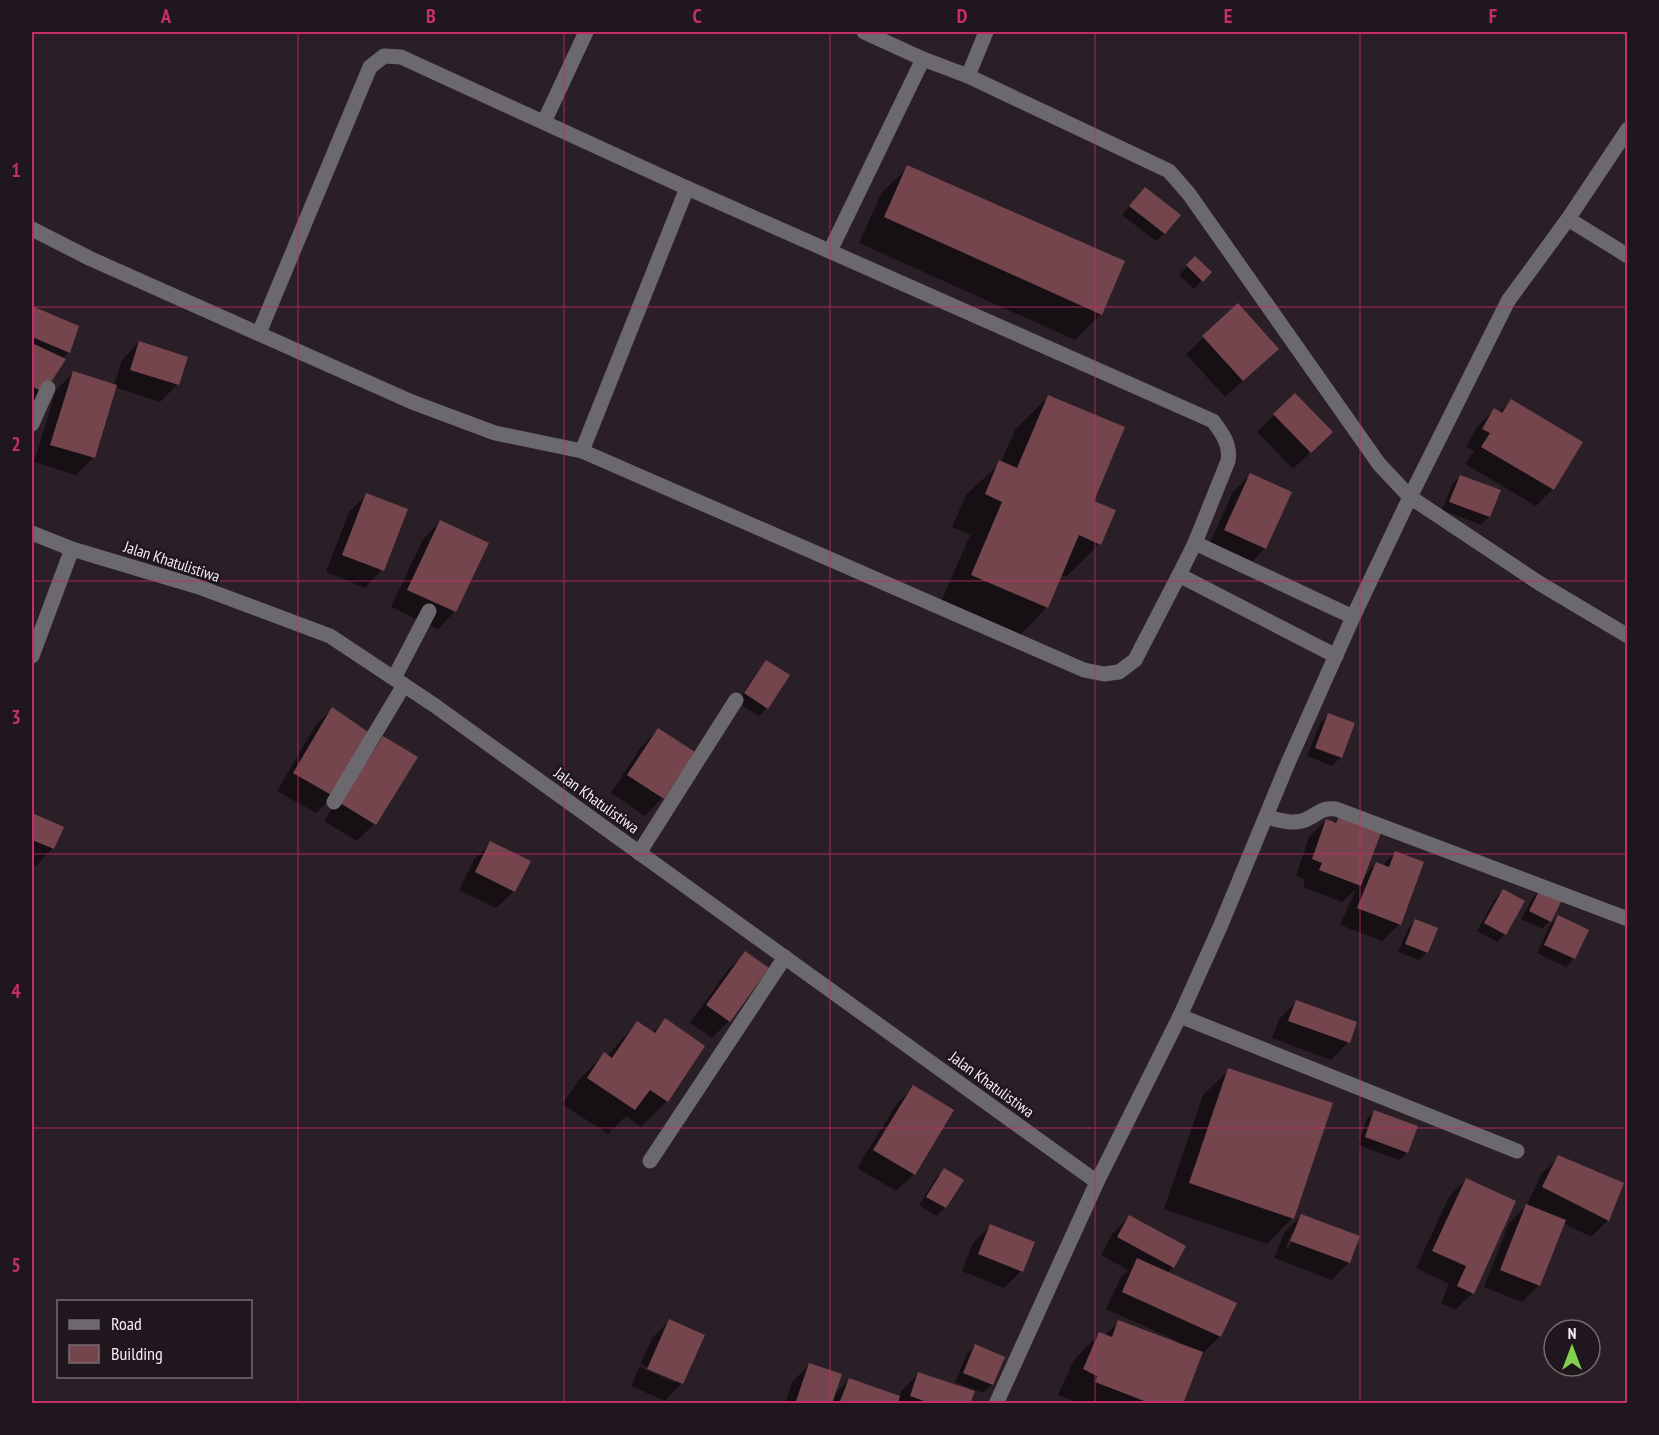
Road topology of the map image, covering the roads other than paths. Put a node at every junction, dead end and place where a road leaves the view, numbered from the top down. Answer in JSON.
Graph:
{"nodes":[{"id":1,"x":586,"y":32,"type":"edge"},
{"id":2,"x":864,"y":32,"type":"edge"},
{"id":3,"x":986,"y":32,"type":"edge"},
{"id":4,"x":923,"y":59,"type":"junction"},
{"id":5,"x":968,"y":76,"type":"junction"},
{"id":6,"x":544,"y":122,"type":"junction"},
{"id":7,"x":1628,"y":129,"type":"edge"},
{"id":8,"x":687,"y":188,"type":"junction"},
{"id":9,"x":1568,"y":219,"type":"junction"},
{"id":10,"x":32,"y":229,"type":"edge"},
{"id":11,"x":830,"y":251,"type":"junction"},
{"id":12,"x":1628,"y":256,"type":"edge"},
{"id":13,"x":259,"y":333,"type":"junction"},
{"id":14,"x":48,"y":388,"type":"dead end"},
{"id":15,"x":32,"y":424,"type":"edge"},
{"id":16,"x":582,"y":451,"type":"junction"},
{"id":17,"x":1410,"y":496,"type":"junction"},
{"id":18,"x":32,"y":534,"type":"edge"},
{"id":19,"x":1195,"y":543,"type":"junction"},
{"id":20,"x":72,"y":549,"type":"junction"},
{"id":21,"x":1179,"y":575,"type":"junction"},
{"id":22,"x":429,"y":611,"type":"dead end"},
{"id":23,"x":1353,"y":617,"type":"junction"},
{"id":24,"x":1628,"y":636,"type":"edge"},
{"id":25,"x":32,"y":656,"type":"edge"},
{"id":26,"x":1336,"y":656,"type":"junction"},
{"id":27,"x":399,"y":682,"type":"junction"},
{"id":28,"x":736,"y":700,"type":"dead end"},
{"id":29,"x":334,"y":802,"type":"dead end"},
{"id":30,"x":1266,"y":817,"type":"junction"},
{"id":31,"x":639,"y":853,"type":"junction"},
{"id":32,"x":1628,"y":919,"type":"edge"},
{"id":33,"x":785,"y":957,"type":"junction"},
{"id":34,"x":1180,"y":1016,"type":"junction"},
{"id":35,"x":1517,"y":1151,"type":"dead end"},
{"id":36,"x":650,"y":1161,"type":"dead end"},
{"id":37,"x":1097,"y":1182,"type":"junction"},
{"id":38,"x":996,"y":1404,"type":"edge"}],
"edges":[{"from":1,"to":6,"type":"street"},
{"from":2,"to":4,"type":"street"},
{"from":3,"to":5,"type":"street"},
{"from":4,"to":5,"type":"street"},
{"from":4,"to":11,"type":"street"},
{"from":5,"to":17,"type":"street"},
{"from":6,"to":8,"type":"street"},
{"from":6,"to":13,"type":"street"},
{"from":7,"to":9,"type":"street"},
{"from":8,"to":11,"type":"street"},
{"from":8,"to":16,"type":"street"},
{"from":9,"to":12,"type":"street"},
{"from":9,"to":17,"type":"street"},
{"from":10,"to":13,"type":"street"},
{"from":11,"to":19,"type":"street"},
{"from":13,"to":16,"type":"street"},
{"from":14,"to":15,"type":"street"},
{"from":16,"to":21,"type":"street"},
{"from":17,"to":23,"type":"street"},
{"from":17,"to":24,"type":"street"},
{"from":18,"to":20,"type":"street","name":"Jalan Khatulistiwa"},
{"from":19,"to":21,"type":"street"},
{"from":19,"to":23,"type":"street"},
{"from":20,"to":25,"type":"street"},
{"from":20,"to":27,"type":"street","name":"Jalan Khatulistiwa"},
{"from":21,"to":26,"type":"street"},
{"from":22,"to":27,"type":"street"},
{"from":23,"to":26,"type":"street"},
{"from":26,"to":30,"type":"street"},
{"from":27,"to":29,"type":"street"},
{"from":27,"to":31,"type":"street","name":"Jalan Khatulistiwa"},
{"from":28,"to":31,"type":"street"},
{"from":30,"to":32,"type":"street"},
{"from":30,"to":34,"type":"street"},
{"from":31,"to":33,"type":"street","name":"Jalan Khatulistiwa"},
{"from":33,"to":36,"type":"street"},
{"from":33,"to":37,"type":"street","name":"Jalan Khatulistiwa"},
{"from":34,"to":35,"type":"street"},
{"from":34,"to":37,"type":"street"},
{"from":37,"to":38,"type":"street"}]}
